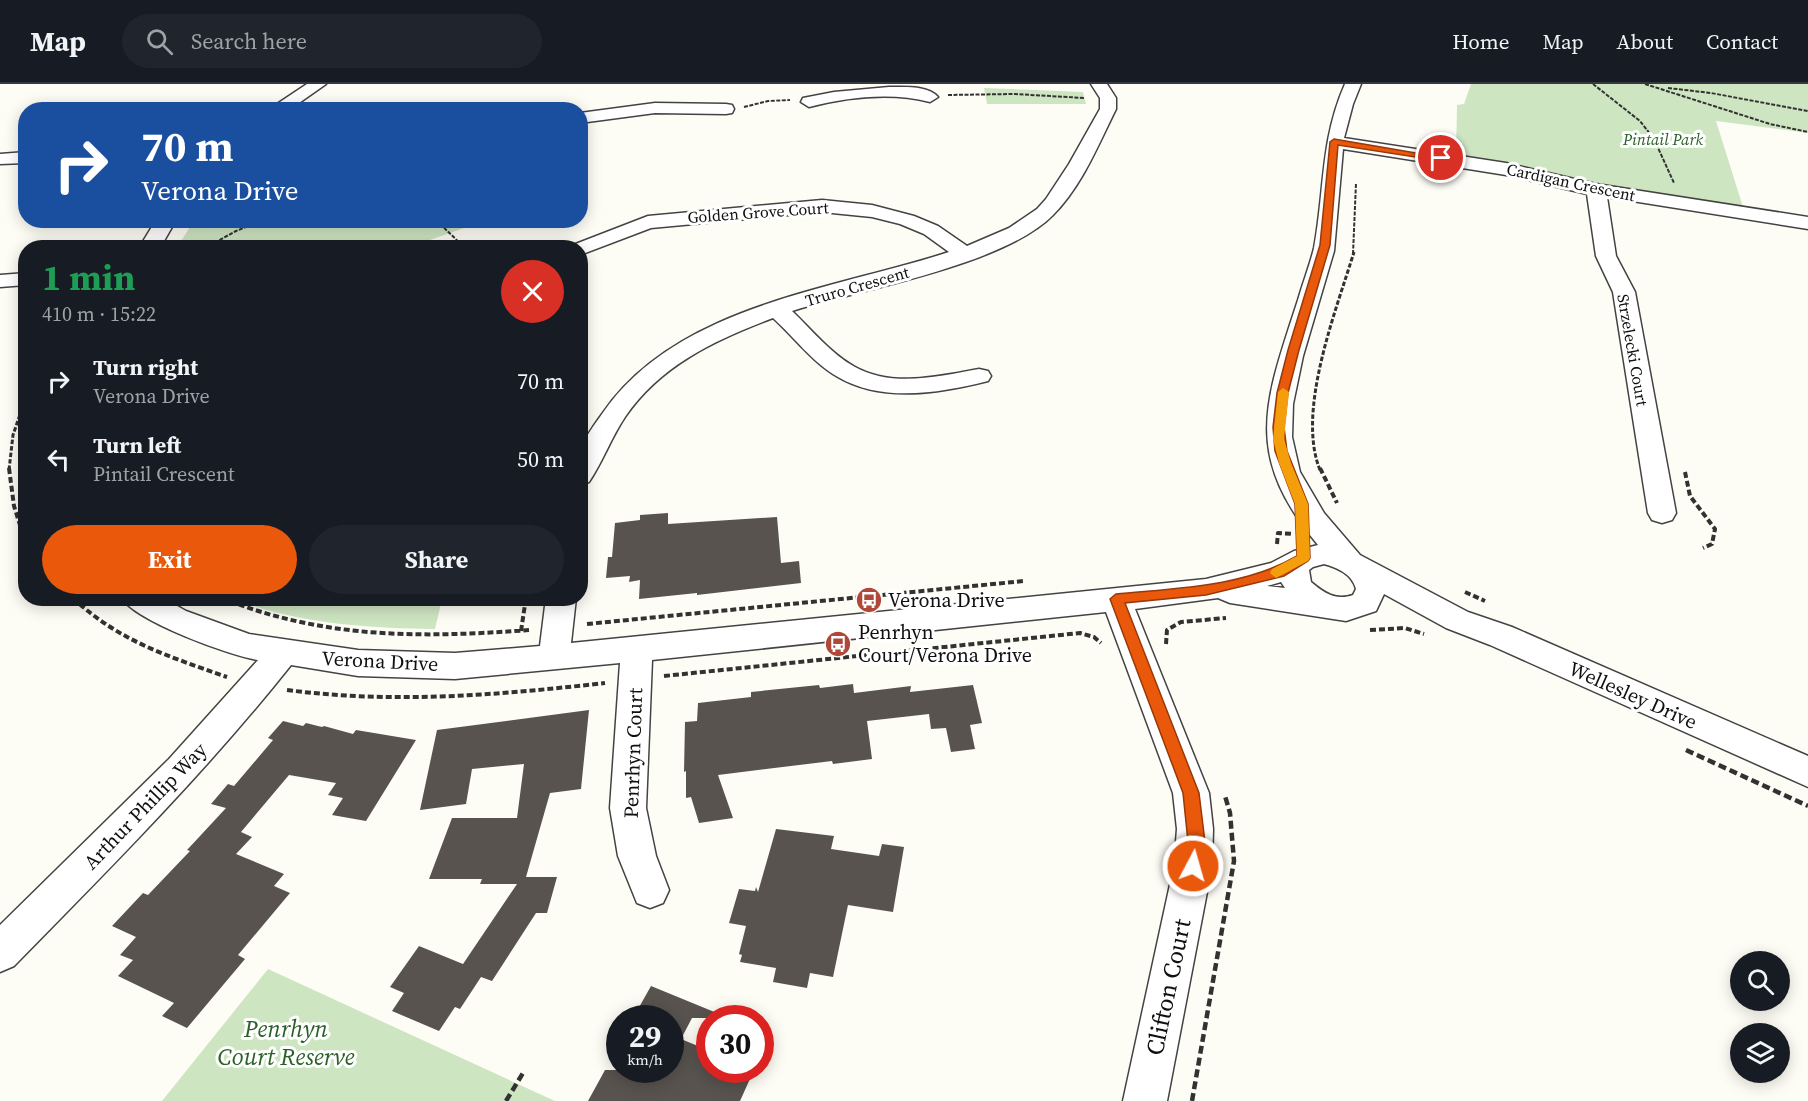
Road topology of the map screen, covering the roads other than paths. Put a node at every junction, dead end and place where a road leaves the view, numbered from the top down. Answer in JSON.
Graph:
{"nodes":[{"id":1,"x":318,"y":84,"type":"edge"},
{"id":2,"x":1353,"y":84,"type":"edge"},
{"id":3,"x":873,"y":88,"type":"edge"},
{"id":4,"x":1102,"y":88,"type":"edge"},
{"id":5,"x":929,"y":97,"type":"road end"},
{"id":6,"x":289,"y":102,"type":"edge"},
{"id":7,"x":809,"y":102,"type":"dead end"},
{"id":8,"x":726,"y":109,"type":"road end"},
{"id":9,"x":588,"y":116,"type":"edge"},
{"id":10,"x":1334,"y":142,"type":"junction"},
{"id":11,"x":18,"y":158,"type":"edge"},
{"id":12,"x":0,"y":159,"type":"edge"},
{"id":13,"x":1596,"y":190,"type":"junction"},
{"id":14,"x":1808,"y":223,"type":"edge"},
{"id":15,"x":588,"y":246,"type":"edge"},
{"id":16,"x":966,"y":255,"type":"junction"},
{"id":17,"x":18,"y":280,"type":"edge"},
{"id":18,"x":0,"y":281,"type":"edge"},
{"id":19,"x":777,"y":309,"type":"junction"},
{"id":20,"x":979,"y":376,"type":"dead end"},
{"id":21,"x":588,"y":459,"type":"edge"},
{"id":22,"x":1302,"y":504,"type":"junction"},
{"id":23,"x":1662,"y":513,"type":"dead end"},
{"id":24,"x":1300,"y":560,"type":"junction"},
{"id":25,"x":1354,"y":564,"type":"junction"},
{"id":26,"x":1206,"y":590,"type":"junction"},
{"id":27,"x":1116,"y":599,"type":"junction"},
{"id":28,"x":1317,"y":604,"type":"junction"},
{"id":29,"x":151,"y":606,"type":"edge"},
{"id":30,"x":1361,"y":619,"type":"junction"},
{"id":31,"x":558,"y":628,"type":"edge"},
{"id":32,"x":1444,"y":628,"type":"junction"},
{"id":33,"x":283,"y":653,"type":"junction"},
{"id":34,"x":636,"y":664,"type":"junction"},
{"id":35,"x":1808,"y":772,"type":"edge"},
{"id":36,"x":650,"y":890,"type":"dead end"},
{"id":37,"x":0,"y":952,"type":"edge"},
{"id":38,"x":1145,"y":1101,"type":"edge"}],
"edges":[{"from":1,"to":6,"type":"street"},
{"from":2,"to":10,"type":"street"},
{"from":3,"to":5,"type":"street"},
{"from":3,"to":7,"type":"street"},
{"from":4,"to":16,"type":"street","name":"Truro Crescent"},
{"from":8,"to":9,"type":"street"},
{"from":10,"to":13,"type":"street","name":"Cardigan Crescent"},
{"from":10,"to":22,"type":"street"},
{"from":11,"to":12,"type":"street"},
{"from":13,"to":14,"type":"street","name":"Cardigan Crescent"},
{"from":13,"to":23,"type":"street","name":"Strzelecki Court"},
{"from":15,"to":16,"type":"street","name":"Golden Grove Court"},
{"from":16,"to":19,"type":"street","name":"Truro Crescent"},
{"from":17,"to":18,"type":"street"},
{"from":19,"to":20,"type":"street"},
{"from":19,"to":21,"type":"street","name":"Truro Crescent"},
{"from":22,"to":24,"type":"street"},
{"from":22,"to":25,"type":"street"},
{"from":24,"to":25,"type":"street"},
{"from":24,"to":26,"type":"street","name":"Verona Drive"},
{"from":24,"to":28,"type":"street"},
{"from":25,"to":30,"type":"street"},
{"from":25,"to":32,"type":"street","name":"Wellesley Drive"},
{"from":26,"to":27,"type":"street","name":"Verona Drive"},
{"from":26,"to":28,"type":"street","name":"Verona Drive"},
{"from":27,"to":34,"type":"street","name":"Verona Drive"},
{"from":27,"to":38,"type":"street","name":"Clifton Court"},
{"from":28,"to":30,"type":"street","name":"Verona Drive"},
{"from":29,"to":33,"type":"street","name":"Verona Drive"},
{"from":30,"to":32,"type":"street","name":"Wellesley Drive"},
{"from":31,"to":33,"type":"street","name":"Verona Drive"},
{"from":31,"to":34,"type":"street","name":"Verona Drive"},
{"from":32,"to":35,"type":"street","name":"Wellesley Drive"},
{"from":33,"to":37,"type":"street","name":"Arthur Phillip Way"},
{"from":34,"to":36,"type":"street","name":"Penrhyn Court"}]}
